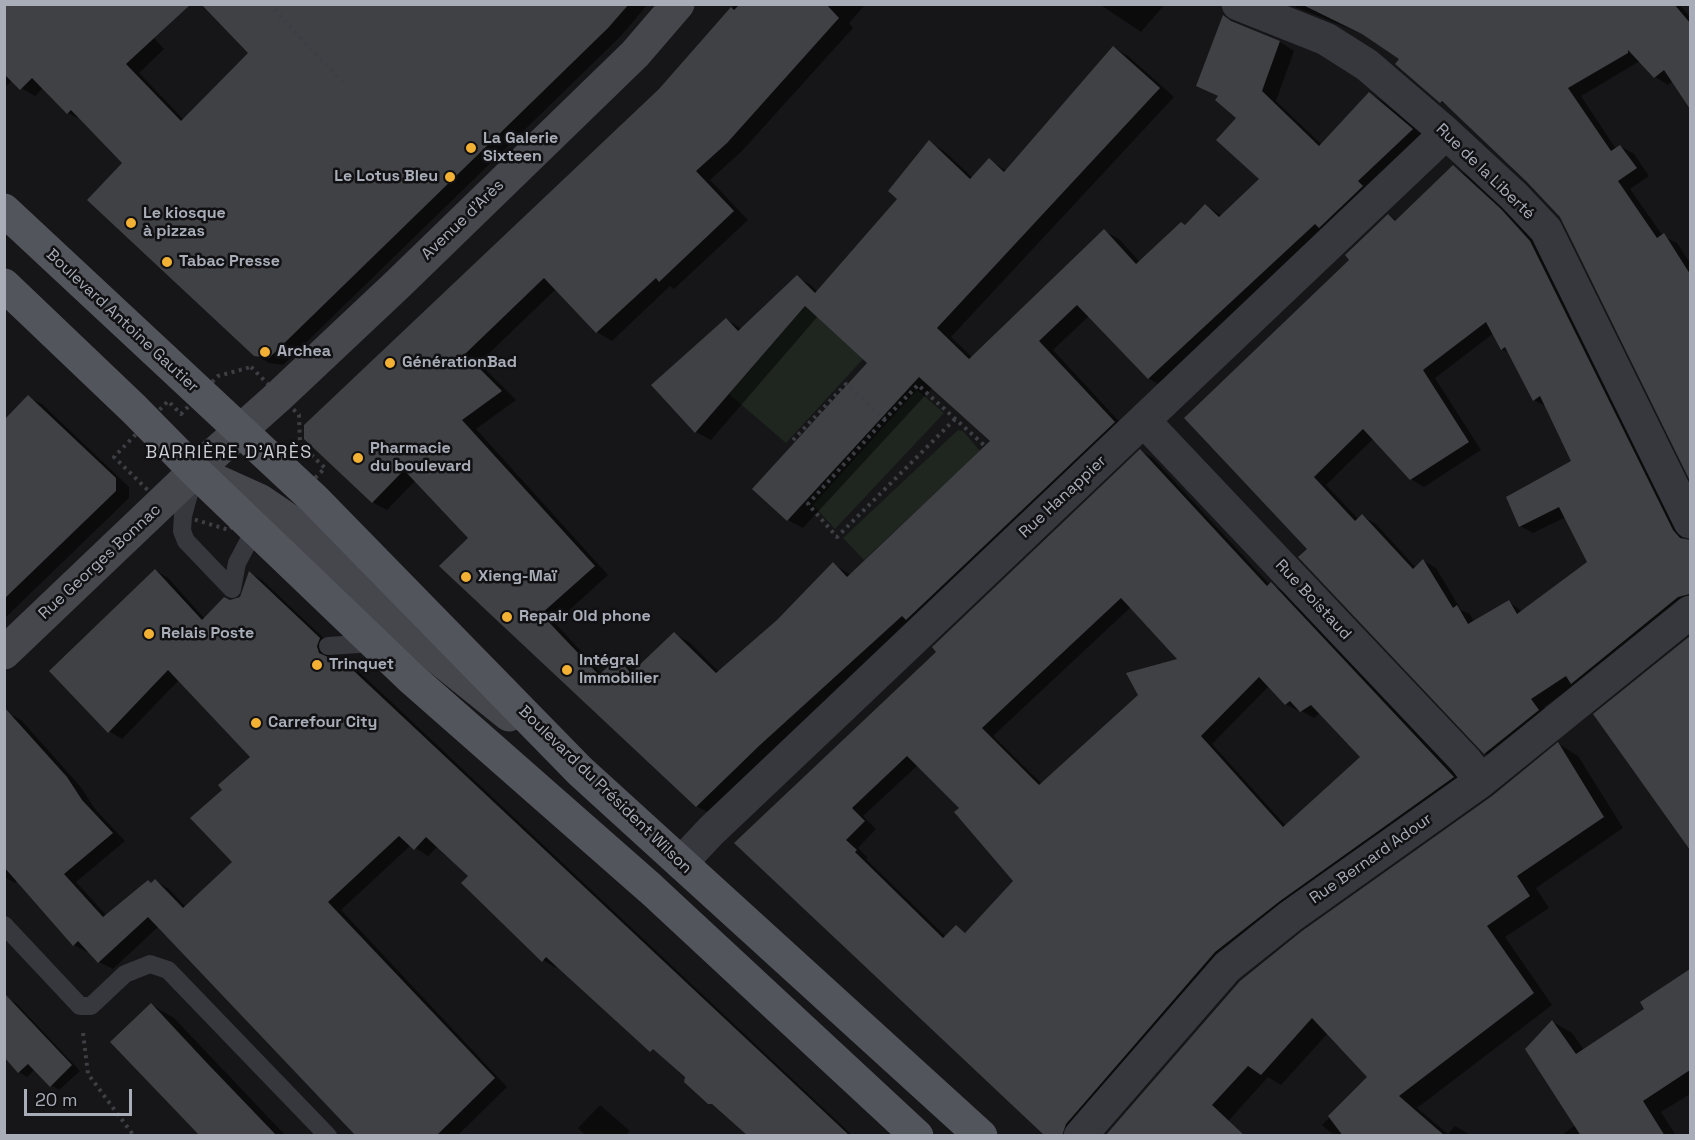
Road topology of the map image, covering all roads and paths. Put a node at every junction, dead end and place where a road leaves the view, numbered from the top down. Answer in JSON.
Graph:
{"nodes":[{"id":1,"x":269,"y":4,"type":"edge"},
{"id":2,"x":678,"y":4,"type":"edge"},
{"id":3,"x":1238,"y":4,"type":"edge"},
{"id":4,"x":342,"y":82,"type":"dead end"},
{"id":5,"x":1446,"y":134,"type":"junction"},
{"id":6,"x":4,"y":210,"type":"edge"},
{"id":7,"x":4,"y":285,"type":"edge"},
{"id":8,"x":956,"y":418,"type":"junction"},
{"id":9,"x":885,"y":419,"type":"junction"},
{"id":10,"x":1144,"y":421,"type":"junction"},
{"id":11,"x":242,"y":430,"type":"junction"},
{"id":12,"x":793,"y":440,"type":"dead end"},
{"id":13,"x":985,"y":446,"type":"dead end"},
{"id":14,"x":195,"y":471,"type":"junction"},
{"id":15,"x":1690,"y":522,"type":"edge"},
{"id":16,"x":255,"y":529,"type":"junction"},
{"id":17,"x":1690,"y":612,"type":"edge"},
{"id":18,"x":374,"y":643,"type":"junction"},
{"id":19,"x":328,"y":646,"type":"dead end"},
{"id":20,"x":4,"y":653,"type":"edge"},
{"id":21,"x":580,"y":771,"type":"junction"},
{"id":22,"x":1481,"y":781,"type":"junction"},
{"id":23,"x":681,"y":863,"type":"junction"},
{"id":24,"x":4,"y":926,"type":"edge"},
{"id":25,"x":80,"y":1006,"type":"junction"},
{"id":26,"x":134,"y":1136,"type":"edge"},
{"id":27,"x":328,"y":1136,"type":"edge"},
{"id":28,"x":917,"y":1136,"type":"edge"},
{"id":29,"x":981,"y":1136,"type":"edge"},
{"id":30,"x":1080,"y":1136,"type":"edge"}],
"edges":[{"from":1,"to":4,"type":"path"},
{"from":2,"to":11,"type":"main road","name":"Avenue d'Arès"},
{"from":3,"to":5,"type":"street","name":"Rue de la Liberté"},
{"from":5,"to":10,"type":"street","name":"Rue Hanappier"},
{"from":5,"to":15,"type":"street","name":"Rue de la Liberté"},
{"from":6,"to":11,"type":"main road","name":"Boulevard Antoine Gautier"},
{"from":7,"to":14,"type":"main road"},
{"from":8,"to":9,"type":"path"},
{"from":8,"to":9,"type":"path"},
{"from":8,"to":13,"type":"path"},
{"from":9,"to":12,"type":"path"},
{"from":10,"to":22,"type":"street","name":"Rue Boistaud"},
{"from":10,"to":23,"type":"street","name":"Rue Hanappier"},
{"from":11,"to":14,"type":"main road","name":"Avenue d'Arès"},
{"from":11,"to":21,"type":"main road","name":"Boulevard du Président Wilson"},
{"from":14,"to":16,"type":"main road"},
{"from":14,"to":16,"type":"lane"},
{"from":14,"to":20,"type":"main road","name":"Rue Georges Bonnac"},
{"from":14,"to":21,"type":"main road"},
{"from":16,"to":18,"type":"main road"},
{"from":17,"to":22,"type":"street","name":"Rue Bernard Adour"},
{"from":18,"to":19,"type":"lane"},
{"from":18,"to":28,"type":"main road"},
{"from":21,"to":23,"type":"main road","name":"Boulevard du Président Wilson"},
{"from":22,"to":30,"type":"street","name":"Rue Bernard Adour"},
{"from":23,"to":29,"type":"main road","name":"Boulevard du Président Wilson"},
{"from":24,"to":25,"type":"lane"},
{"from":25,"to":26,"type":"path"},
{"from":25,"to":27,"type":"lane"}]}
